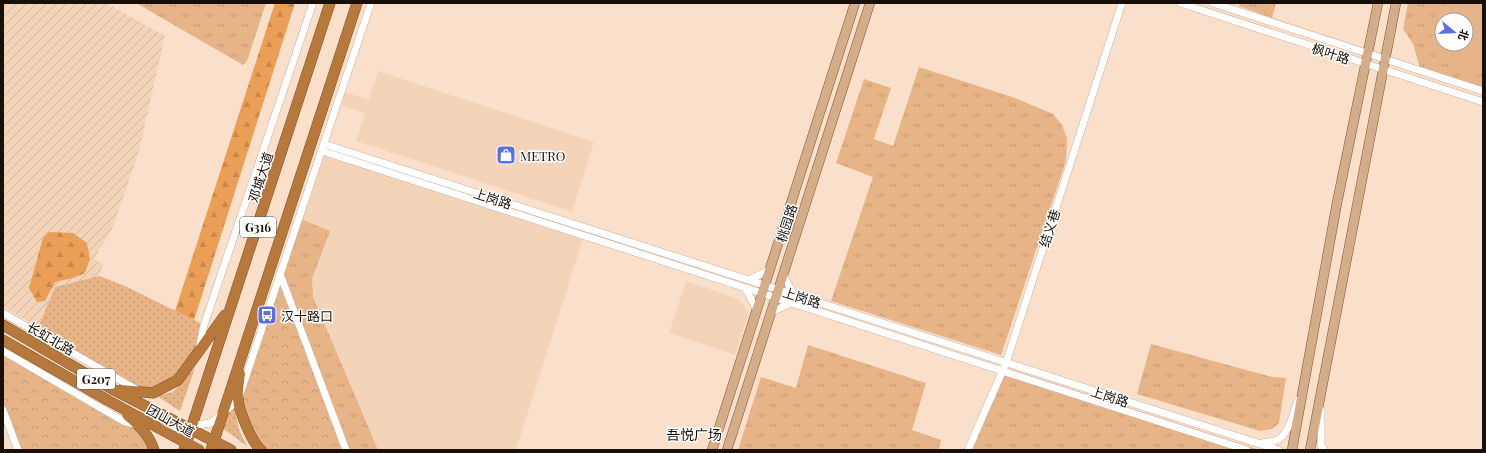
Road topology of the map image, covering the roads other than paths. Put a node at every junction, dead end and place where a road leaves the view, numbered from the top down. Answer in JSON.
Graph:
{"nodes":[{"id":1,"x":313,"y":3,"type":"edge"},
{"id":2,"x":330,"y":3,"type":"edge"},
{"id":3,"x":357,"y":3,"type":"edge"},
{"id":4,"x":371,"y":3,"type":"edge"},
{"id":5,"x":855,"y":3,"type":"edge"},
{"id":6,"x":870,"y":3,"type":"edge"},
{"id":7,"x":1122,"y":3,"type":"edge"},
{"id":8,"x":1180,"y":3,"type":"edge"},
{"id":9,"x":1213,"y":3,"type":"edge"},
{"id":10,"x":1378,"y":3,"type":"edge"},
{"id":11,"x":1396,"y":3,"type":"edge"},
{"id":12,"x":1367,"y":53,"type":"junction"},
{"id":13,"x":1386,"y":59,"type":"junction"},
{"id":14,"x":1364,"y":64,"type":"junction"},
{"id":15,"x":1384,"y":70,"type":"junction"},
{"id":16,"x":1483,"y":91,"type":"edge"},
{"id":17,"x":1483,"y":102,"type":"edge"},
{"id":18,"x":323,"y":148,"type":"junction"},
{"id":19,"x":769,"y":270,"type":"junction"},
{"id":20,"x":280,"y":274,"type":"junction"},
{"id":21,"x":783,"y":275,"type":"junction"},
{"id":22,"x":749,"y":280,"type":"junction"},
{"id":23,"x":745,"y":288,"type":"junction"},
{"id":24,"x":763,"y":289,"type":"junction"},
{"id":25,"x":777,"y":294,"type":"junction"},
{"id":26,"x":794,"y":295,"type":"junction"},
{"id":27,"x":791,"y":303,"type":"junction"},
{"id":28,"x":232,"y":306,"type":"junction"},
{"id":29,"x":756,"y":310,"type":"junction"},
{"id":30,"x":771,"y":312,"type":"junction"},
{"id":31,"x":3,"y":313,"type":"edge"},
{"id":32,"x":3,"y":325,"type":"edge"},
{"id":33,"x":3,"y":340,"type":"edge"},
{"id":34,"x":3,"y":351,"type":"edge"},
{"id":35,"x":198,"y":354,"type":"junction"},
{"id":36,"x":241,"y":358,"type":"junction"},
{"id":37,"x":1006,"y":362,"type":"junction"},
{"id":38,"x":1002,"y":371,"type":"junction"},
{"id":39,"x":1306,"y":373,"type":"junction"},
{"id":40,"x":1324,"y":380,"type":"junction"},
{"id":41,"x":112,"y":389,"type":"junction"},
{"id":42,"x":141,"y":392,"type":"junction"},
{"id":43,"x":238,"y":400,"type":"junction"},
{"id":44,"x":109,"y":401,"type":"junction"},
{"id":45,"x":3,"y":410,"type":"edge"},
{"id":46,"x":130,"y":412,"type":"joint"},
{"id":47,"x":140,"y":426,"type":"junction"},
{"id":48,"x":191,"y":429,"type":"junction"},
{"id":49,"x":1259,"y":444,"type":"junction"},
{"id":50,"x":212,"y":446,"type":"edge"},
{"id":51,"x":185,"y":447,"type":"edge"},
{"id":52,"x":18,"y":450,"type":"edge"},
{"id":53,"x":154,"y":450,"type":"edge"},
{"id":54,"x":199,"y":450,"type":"edge"},
{"id":55,"x":231,"y":450,"type":"edge"},
{"id":56,"x":261,"y":450,"type":"edge"},
{"id":57,"x":346,"y":450,"type":"edge"},
{"id":58,"x":712,"y":450,"type":"edge"},
{"id":59,"x":727,"y":450,"type":"edge"},
{"id":60,"x":968,"y":450,"type":"edge"},
{"id":61,"x":1247,"y":450,"type":"edge"},
{"id":62,"x":1279,"y":450,"type":"edge"},
{"id":63,"x":1292,"y":450,"type":"edge"},
{"id":64,"x":1310,"y":450,"type":"edge"},
{"id":65,"x":1324,"y":450,"type":"edge"}],
"edges":[{"from":1,"to":35,"type":"street"},
{"from":2,"to":28,"type":"highway","name":"邓城大道","number":"G316"},
{"from":3,"to":36,"type":"highway","number":"G316"},
{"from":4,"to":18,"type":"street"},
{"from":5,"to":19,"type":"main road","name":"桃园路"},
{"from":6,"to":21,"type":"main road","name":"桃园路"},
{"from":7,"to":37,"type":"street","name":"结义巷"},
{"from":8,"to":14,"type":"street","name":"枫叶路"},
{"from":9,"to":12,"type":"street","name":"枫叶路"},
{"from":10,"to":12,"type":"main road"},
{"from":11,"to":13,"type":"main road"},
{"from":12,"to":13,"type":"street","name":"枫叶路"},
{"from":12,"to":14,"type":"main road"},
{"from":13,"to":15,"type":"main road"},
{"from":13,"to":16,"type":"street","name":"枫叶路"},
{"from":14,"to":15,"type":"street","name":"枫叶路"},
{"from":14,"to":39,"type":"main road"},
{"from":15,"to":17,"type":"street","name":"枫叶路"},
{"from":15,"to":40,"type":"main road"},
{"from":18,"to":20,"type":"street"},
{"from":18,"to":22,"type":"street","name":"上岗路"},
{"from":18,"to":23,"type":"street","name":"上岗路"},
{"from":19,"to":22,"type":"street"},
{"from":19,"to":24,"type":"main road","name":"桃园路"},
{"from":20,"to":43,"type":"street"},
{"from":20,"to":57,"type":"street"},
{"from":21,"to":25,"type":"main road","name":"桃园路"},
{"from":21,"to":26,"type":"street"},
{"from":22,"to":24,"type":"street","name":"上岗路"},
{"from":23,"to":24,"type":"street","name":"上岗路"},
{"from":23,"to":29,"type":"street"},
{"from":24,"to":25,"type":"street","name":"上岗路"},
{"from":24,"to":29,"type":"main road","name":"桃园路"},
{"from":25,"to":26,"type":"street","name":"上岗路"},
{"from":25,"to":27,"type":"street","name":"上岗路"},
{"from":25,"to":30,"type":"main road","name":"桃园路"},
{"from":26,"to":37,"type":"street","name":"上岗路"},
{"from":27,"to":30,"type":"street"},
{"from":27,"to":38,"type":"street","name":"上岗路"},
{"from":28,"to":35,"type":"highway"},
{"from":28,"to":48,"type":"highway","name":"邓城大道","number":"G316"},
{"from":29,"to":58,"type":"main road","name":"桃园路"},
{"from":30,"to":59,"type":"main road","name":"桃园路"},
{"from":31,"to":42,"type":"street"},
{"from":32,"to":41,"type":"highway","name":"长虹北路","number":"G207"},
{"from":33,"to":44,"type":"highway","name":"长虹北路","number":"G207"},
{"from":34,"to":47,"type":"street"},
{"from":35,"to":42,"type":"highway"},
{"from":36,"to":43,"type":"highway"},
{"from":36,"to":50,"type":"highway","number":"G316"},
{"from":37,"to":38,"type":"street","name":"结义巷"},
{"from":37,"to":49,"type":"street","name":"上岗路"},
{"from":38,"to":60,"type":"street","name":"结义巷"},
{"from":38,"to":61,"type":"street","name":"上岗路"},
{"from":39,"to":49,"type":"street"},
{"from":39,"to":63,"type":"main road"},
{"from":40,"to":64,"type":"main road"},
{"from":40,"to":65,"type":"street"},
{"from":41,"to":42,"type":"highway"},
{"from":41,"to":48,"type":"highway","name":"长虹北路","number":"G207"},
{"from":43,"to":47,"type":"street"},
{"from":43,"to":56,"type":"highway"},
{"from":44,"to":46,"type":"highway","name":"长虹北路","number":"G207"},
{"from":44,"to":47,"type":"highway"},
{"from":45,"to":52,"type":"street"},
{"from":46,"to":51,"type":"highway","name":"团山大道","number":"G207"},
{"from":47,"to":53,"type":"highway"},
{"from":48,"to":50,"type":"highway","name":"团山大道","number":"G207"},
{"from":48,"to":51,"type":"highway","name":"邓城大道","number":"G316"},
{"from":49,"to":62,"type":"street","name":"上岗路"},
{"from":50,"to":55,"type":"highway","name":"团山大道","number":"G207"},
{"from":51,"to":54,"type":"highway","name":"团山大道","number":"G207"}]}
